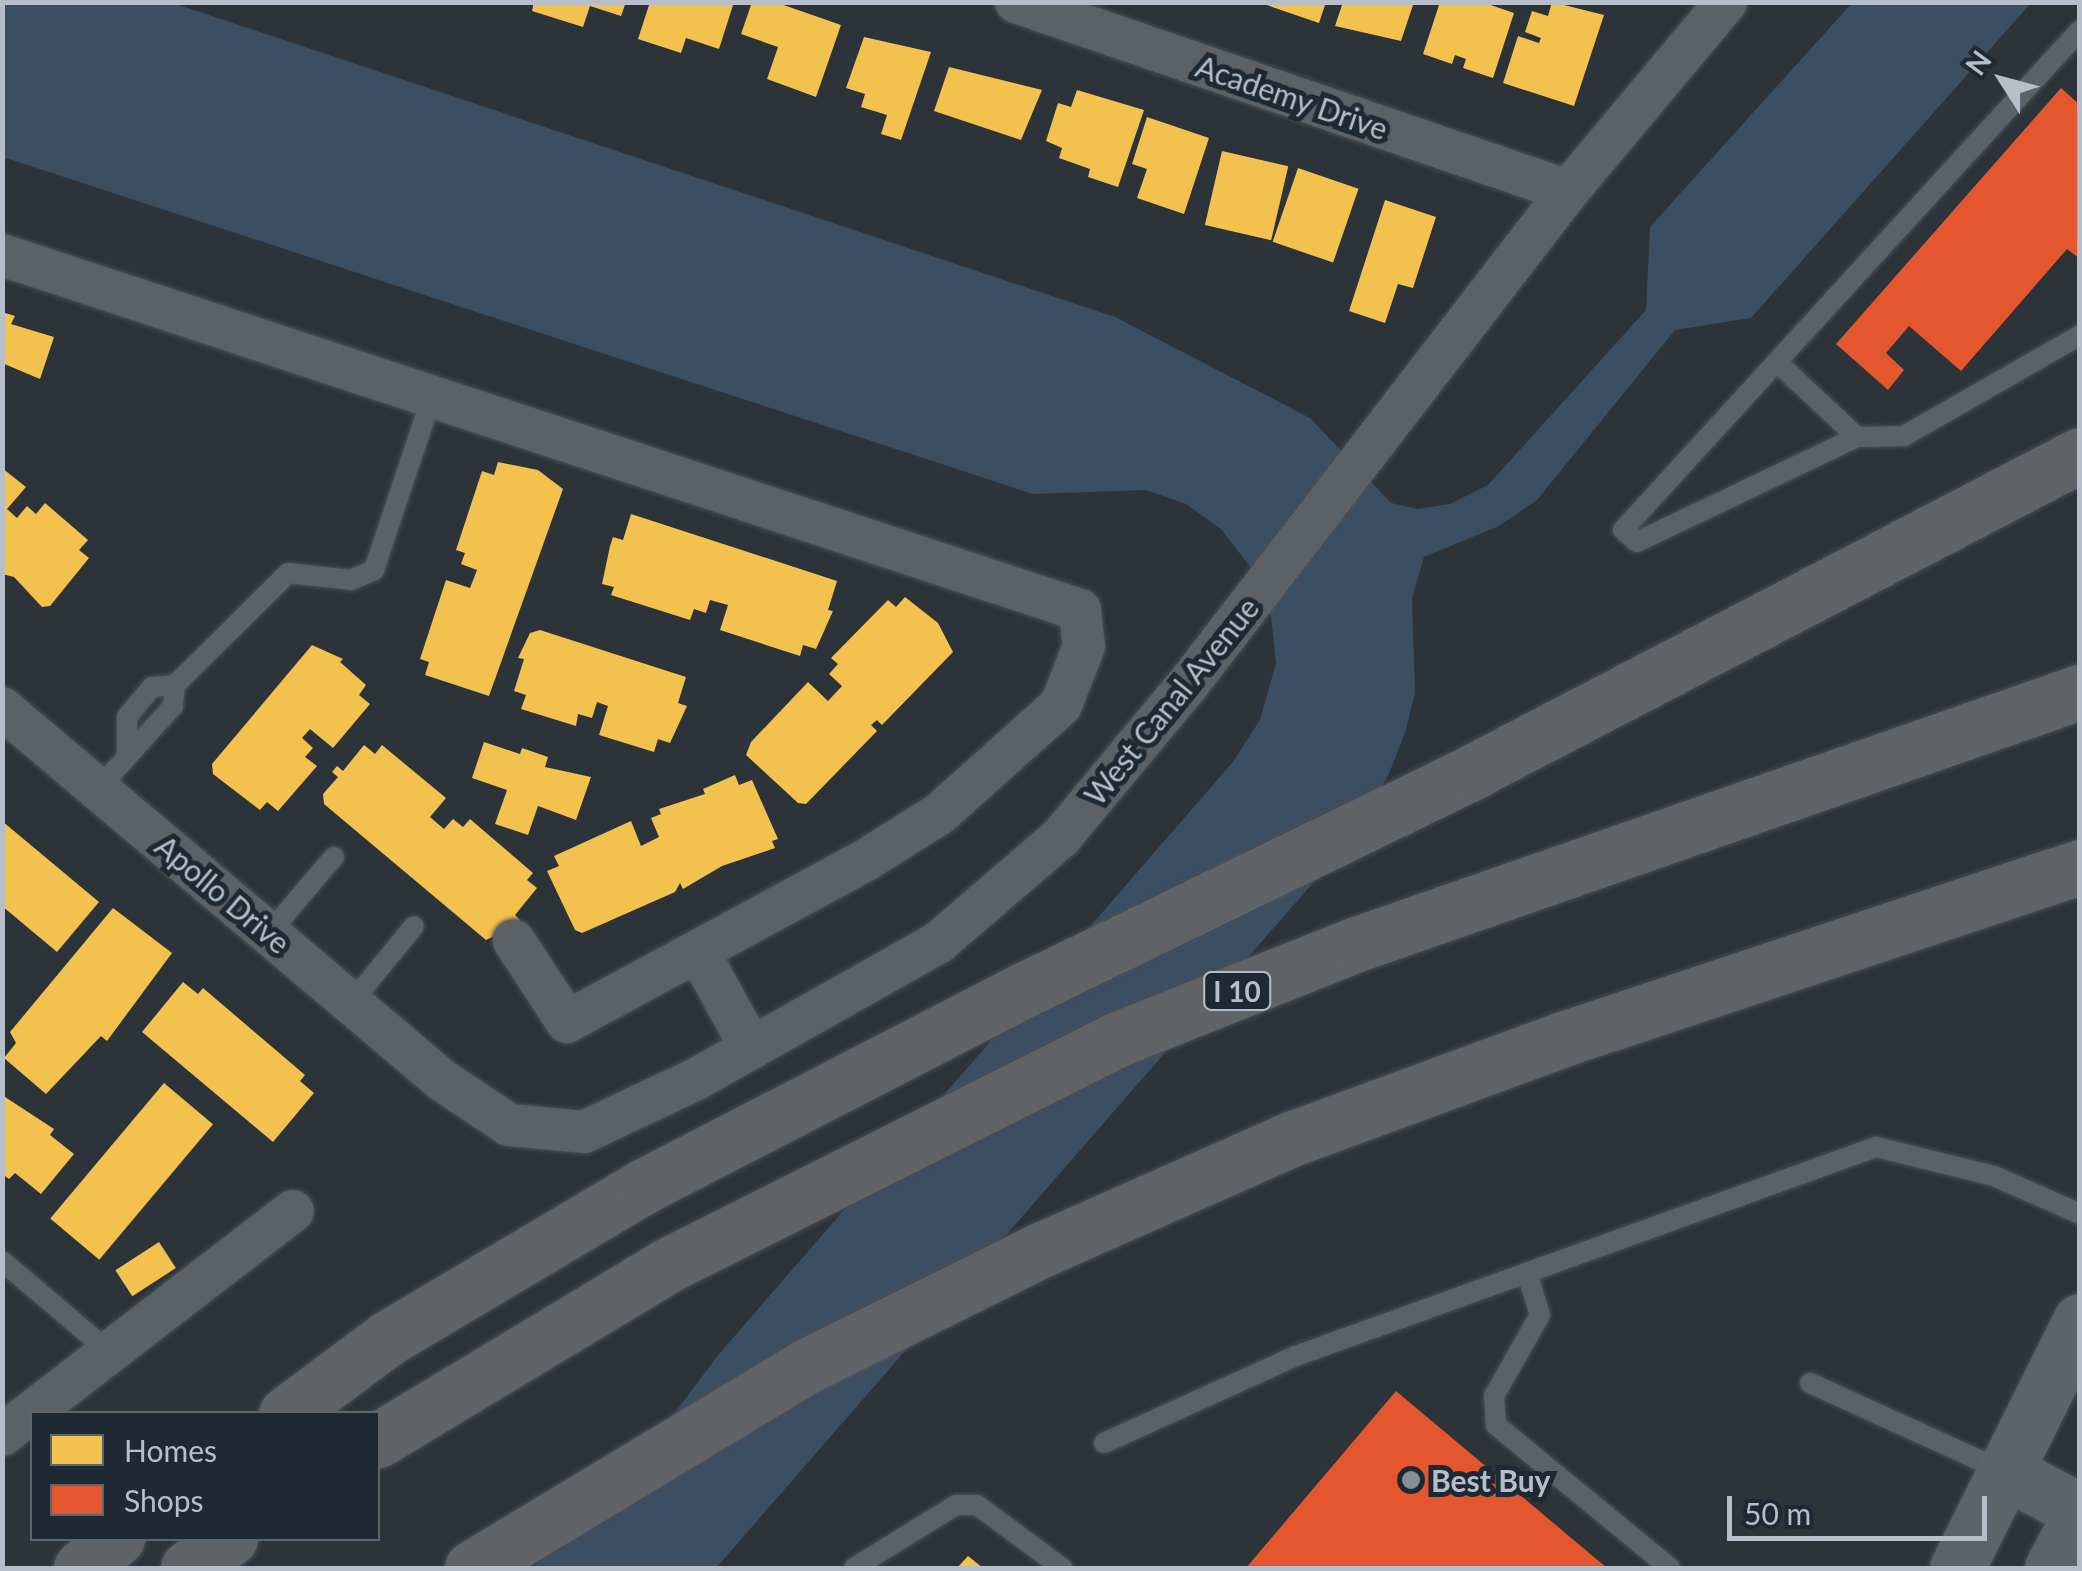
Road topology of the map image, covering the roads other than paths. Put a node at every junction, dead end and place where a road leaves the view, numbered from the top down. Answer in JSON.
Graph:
{"nodes":[{"id":1,"x":1016,"y":2,"type":"edge"},
{"id":2,"x":1726,"y":2,"type":"edge"},
{"id":3,"x":2080,"y":30,"type":"edge"},
{"id":4,"x":1568,"y":191,"type":"junction"},
{"id":5,"x":2,"y":255,"type":"edge"},
{"id":6,"x":2080,"y":336,"type":"edge"},
{"id":7,"x":1778,"y":363,"type":"junction"},
{"id":8,"x":432,"y":397,"type":"junction"},
{"id":9,"x":1858,"y":437,"type":"junction"},
{"id":10,"x":2080,"y":455,"type":"edge"},
{"id":11,"x":2080,"y":692,"type":"edge"},
{"id":12,"x":2,"y":708,"type":"edge"},
{"id":13,"x":98,"y":788,"type":"junction"},
{"id":14,"x":334,"y":856,"type":"dead end"},
{"id":15,"x":2080,"y":867,"type":"edge"},
{"id":16,"x":2080,"y":884,"type":"edge"},
{"id":17,"x":1934,"y":916,"type":"junction"},
{"id":18,"x":414,"y":926,"type":"dead end"},
{"id":19,"x":269,"y":933,"type":"junction"},
{"id":20,"x":514,"y":940,"type":"dead end"},
{"id":21,"x":698,"y":951,"type":"junction"},
{"id":22,"x":351,"y":1003,"type":"junction"},
{"id":23,"x":751,"y":1048,"type":"junction"},
{"id":24,"x":443,"y":1081,"type":"joint"},
{"id":25,"x":293,"y":1211,"type":"dead end"},
{"id":26,"x":2080,"y":1214,"type":"edge"},
{"id":27,"x":2,"y":1261,"type":"edge"},
{"id":28,"x":1527,"y":1273,"type":"junction"},
{"id":29,"x":2080,"y":1322,"type":"edge"},
{"id":30,"x":111,"y":1353,"type":"junction"},
{"id":31,"x":1810,"y":1383,"type":"dead end"},
{"id":32,"x":34,"y":1411,"type":"edge"},
{"id":33,"x":290,"y":1411,"type":"edge"},
{"id":34,"x":30,"y":1414,"type":"edge"},
{"id":35,"x":2,"y":1435,"type":"edge"},
{"id":36,"x":380,"y":1439,"type":"edge"},
{"id":37,"x":1104,"y":1443,"type":"dead end"},
{"id":38,"x":2008,"y":1473,"type":"junction"},
{"id":39,"x":2080,"y":1513,"type":"edge"},
{"id":40,"x":113,"y":1541,"type":"edge"},
{"id":41,"x":226,"y":1541,"type":"edge"},
{"id":42,"x":81,"y":1568,"type":"edge"},
{"id":43,"x":188,"y":1568,"type":"edge"},
{"id":44,"x":472,"y":1568,"type":"edge"},
{"id":45,"x":854,"y":1568,"type":"edge"},
{"id":46,"x":1062,"y":1568,"type":"edge"},
{"id":47,"x":1670,"y":1568,"type":"edge"},
{"id":48,"x":1957,"y":1568,"type":"edge"},
{"id":49,"x":2052,"y":1568,"type":"edge"}],
"edges":[{"from":1,"to":4,"type":"street","name":"Academy Drive"},
{"from":2,"to":4,"type":"street","name":"West Canal Avenue"},
{"from":3,"to":7,"type":"lane"},
{"from":4,"to":23,"type":"street","name":"West Canal Avenue"},
{"from":5,"to":8,"type":"street"},
{"from":6,"to":9,"type":"lane"},
{"from":7,"to":9,"type":"lane"},
{"from":7,"to":9,"type":"lane"},
{"from":8,"to":13,"type":"lane"},
{"from":8,"to":21,"type":"street"},
{"from":10,"to":33,"type":"highway"},
{"from":11,"to":36,"type":"highway","number":"I 10"},
{"from":12,"to":13,"type":"street","name":"Apollo Drive"},
{"from":13,"to":19,"type":"street","name":"Apollo Drive"},
{"from":14,"to":19,"type":"lane"},
{"from":15,"to":17,"type":"highway"},
{"from":16,"to":17,"type":"highway"},
{"from":17,"to":44,"type":"highway"},
{"from":18,"to":22,"type":"lane"},
{"from":19,"to":22,"type":"street","name":"Apollo Drive"},
{"from":20,"to":21,"type":"street"},
{"from":21,"to":23,"type":"street"},
{"from":22,"to":24,"type":"street","name":"Apollo Drive"},
{"from":23,"to":24,"type":"street","name":"West Canal Avenue"},
{"from":25,"to":30,"type":"street"},
{"from":26,"to":28,"type":"lane"},
{"from":27,"to":30,"type":"lane"},
{"from":28,"to":37,"type":"lane"},
{"from":28,"to":47,"type":"lane"},
{"from":29,"to":38,"type":"main road"},
{"from":30,"to":32,"type":"street"},
{"from":31,"to":38,"type":"lane"},
{"from":34,"to":35,"type":"street"},
{"from":38,"to":39,"type":"main road"},
{"from":38,"to":48,"type":"main road"},
{"from":39,"to":49,"type":"main road"},
{"from":40,"to":42,"type":"highway"},
{"from":41,"to":43,"type":"highway"},
{"from":45,"to":46,"type":"lane"}]}
